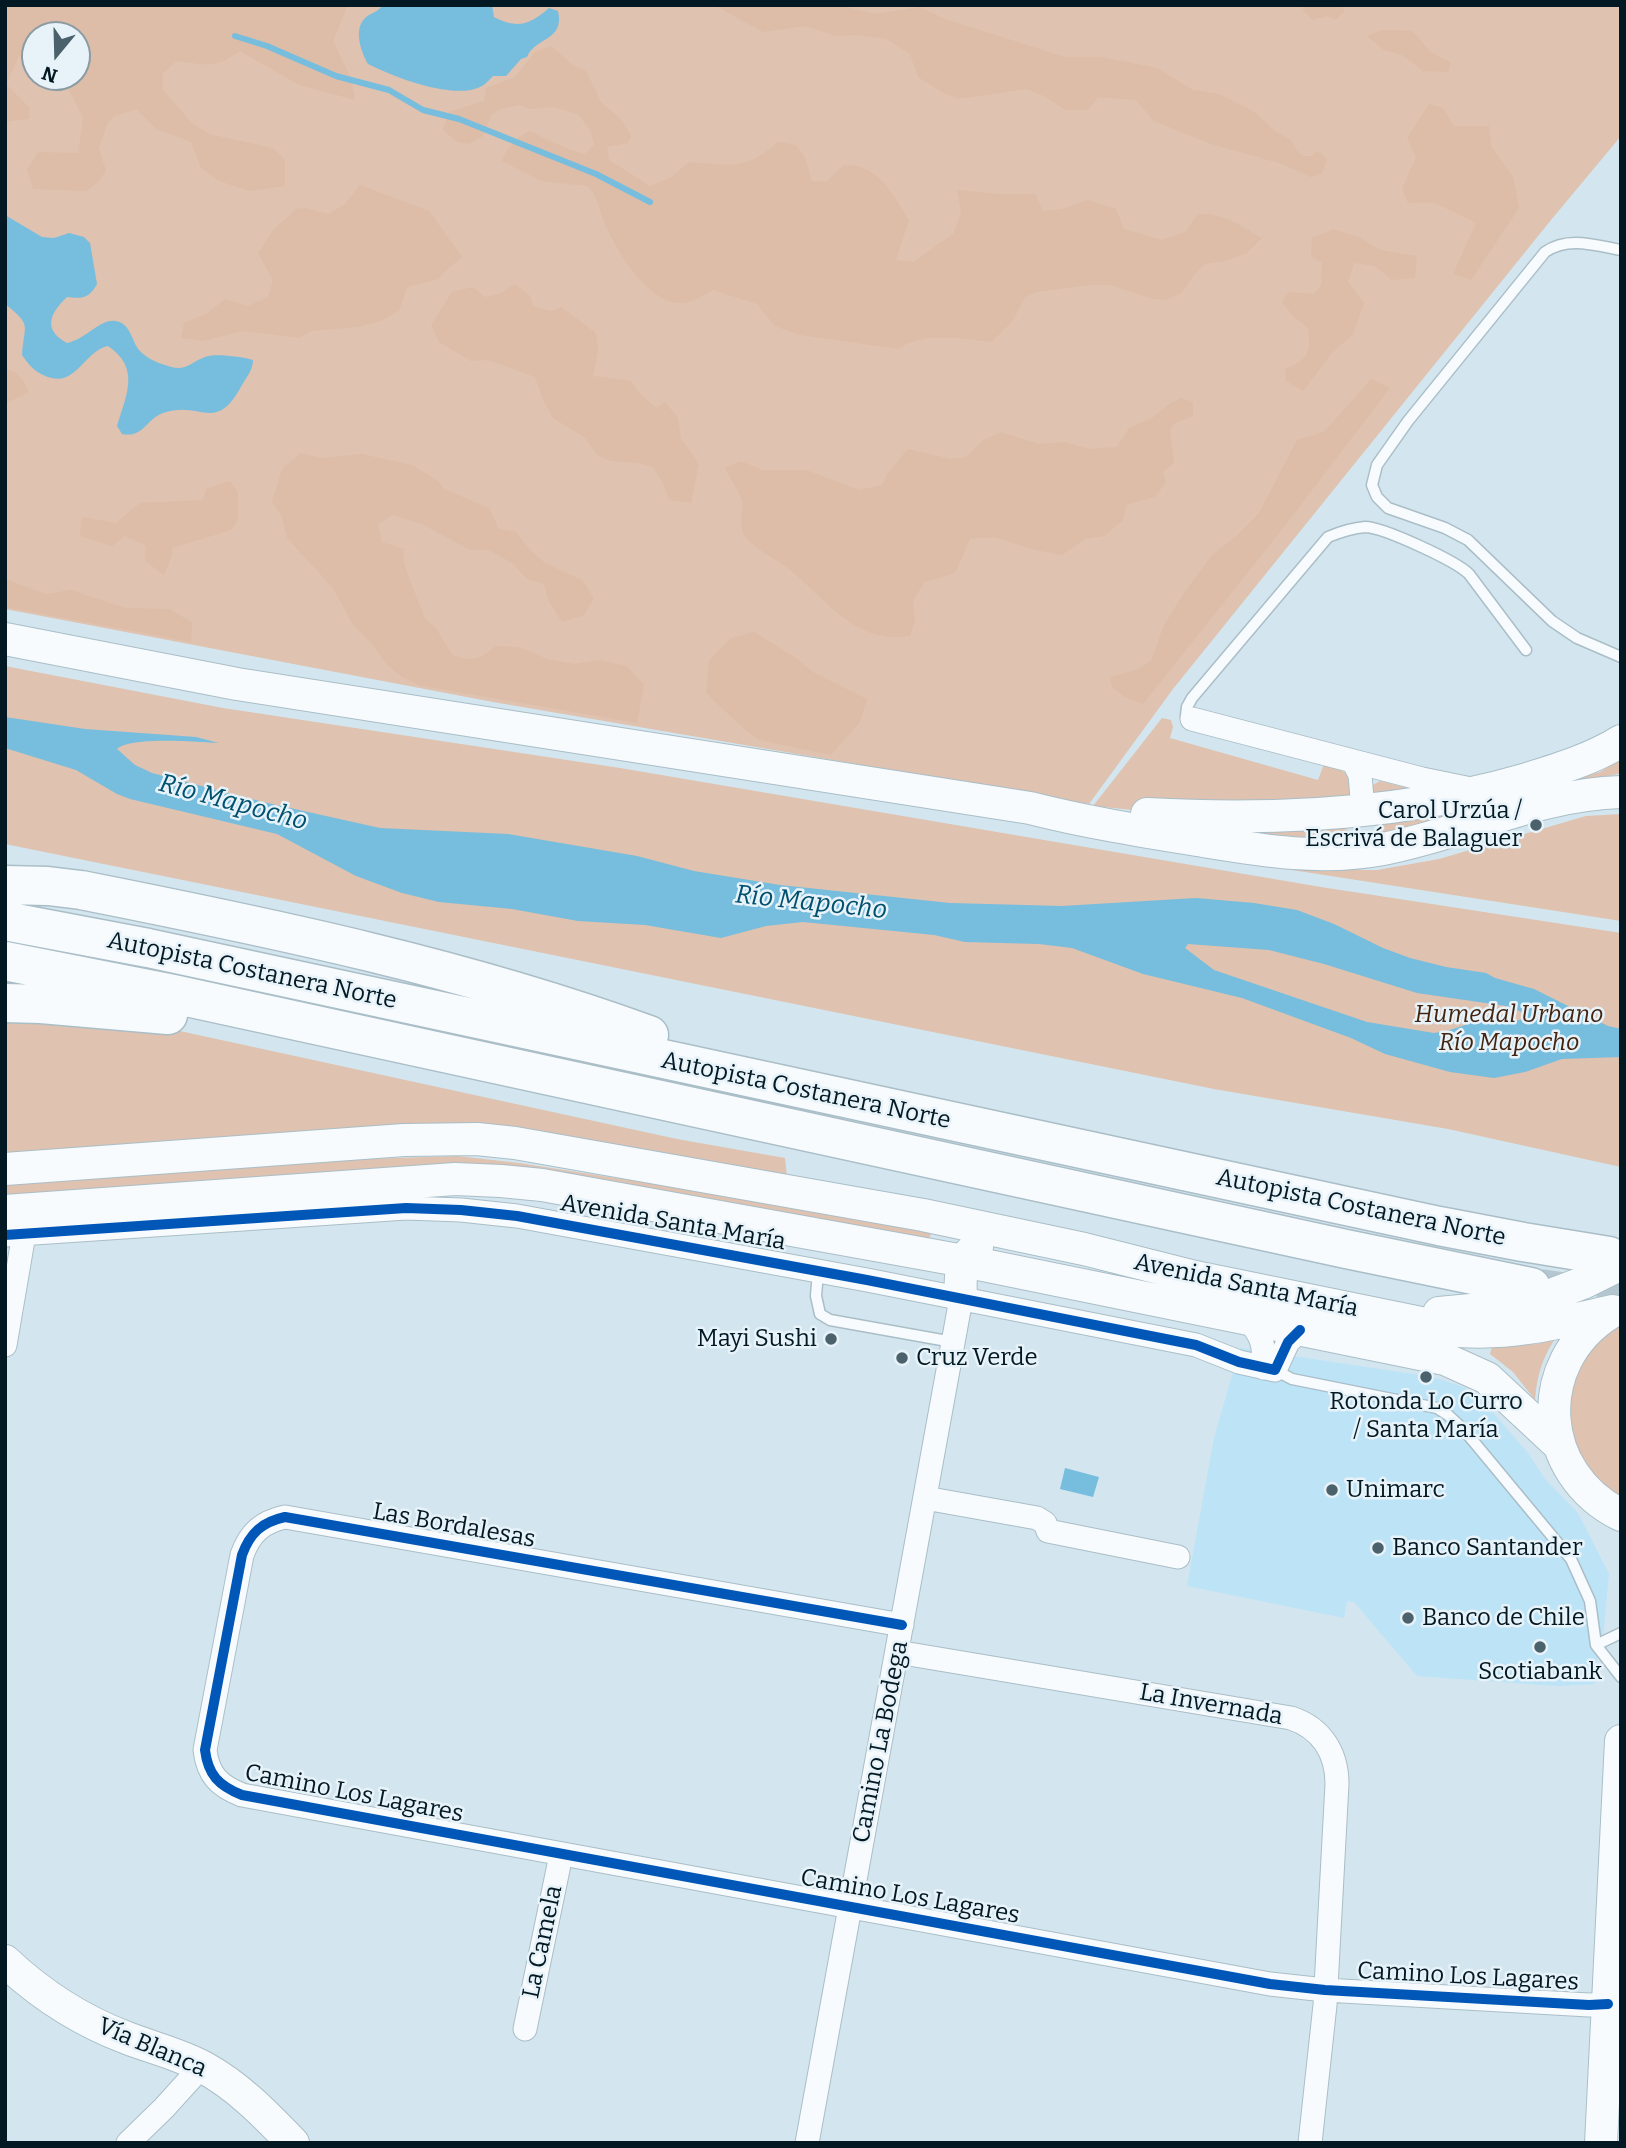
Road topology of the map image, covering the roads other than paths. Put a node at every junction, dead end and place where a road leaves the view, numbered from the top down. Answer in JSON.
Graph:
{"nodes":[{"id":1,"x":1621,"y":250,"type":"edge"},
{"id":2,"x":5,"y":639,"type":"edge"},
{"id":3,"x":1526,"y":650,"type":"dead end"},
{"id":4,"x":1621,"y":657,"type":"edge"},
{"id":5,"x":1192,"y":719,"type":"joint"},
{"id":6,"x":1621,"y":741,"type":"edge"},
{"id":7,"x":1353,"y":761,"type":"junction"},
{"id":8,"x":1485,"y":791,"type":"junction"},
{"id":9,"x":1621,"y":792,"type":"edge"},
{"id":10,"x":1030,"y":807,"type":"junction"},
{"id":11,"x":1363,"y":810,"type":"junction"},
{"id":12,"x":1378,"y":850,"type":"junction"},
{"id":13,"x":5,"y":885,"type":"edge"},
{"id":14,"x":5,"y":921,"type":"edge"},
{"id":15,"x":5,"y":961,"type":"edge"},
{"id":16,"x":5,"y":1003,"type":"edge"},
{"id":17,"x":448,"y":1053,"type":"junction"},
{"id":18,"x":768,"y":1083,"type":"junction"},
{"id":19,"x":5,"y":1169,"type":"edge"},
{"id":20,"x":12,"y":1227,"type":"edge"},
{"id":21,"x":1033,"y":1238,"type":"junction"},
{"id":22,"x":1615,"y":1260,"type":"edge"},
{"id":23,"x":964,"y":1261,"type":"junction"},
{"id":24,"x":818,"y":1272,"type":"junction"},
{"id":25,"x":1018,"y":1272,"type":"junction"},
{"id":26,"x":1531,"y":1287,"type":"tunnel mouth"},
{"id":27,"x":961,"y":1299,"type":"junction"},
{"id":28,"x":1617,"y":1309,"type":"edge"},
{"id":29,"x":1372,"y":1314,"type":"junction"},
{"id":30,"x":1247,"y":1319,"type":"junction"},
{"id":31,"x":1300,"y":1330,"type":"junction"},
{"id":32,"x":953,"y":1342,"type":"junction"},
{"id":33,"x":5,"y":1345,"type":"edge"},
{"id":34,"x":1269,"y":1369,"type":"junction"},
{"id":35,"x":1559,"y":1445,"type":"junction"},
{"id":36,"x":925,"y":1497,"type":"junction"},
{"id":37,"x":1612,"y":1510,"type":"edge"},
{"id":38,"x":1621,"y":1538,"type":"edge"},
{"id":39,"x":1178,"y":1557,"type":"dead end"},
{"id":40,"x":902,"y":1625,"type":"junction"},
{"id":41,"x":1621,"y":1633,"type":"edge"},
{"id":42,"x":1596,"y":1645,"type":"junction"},
{"id":43,"x":897,"y":1652,"type":"junction"},
{"id":44,"x":1621,"y":1678,"type":"edge"},
{"id":45,"x":1621,"y":1741,"type":"edge"},
{"id":46,"x":214,"y":1779,"type":"joint"},
{"id":47,"x":561,"y":1855,"type":"junction"},
{"id":48,"x":850,"y":1908,"type":"junction"},
{"id":49,"x":5,"y":1961,"type":"edge"},
{"id":50,"x":1325,"y":1990,"type":"junction"},
{"id":51,"x":1608,"y":2004,"type":"junction"},
{"id":52,"x":525,"y":2029,"type":"dead end"},
{"id":53,"x":202,"y":2066,"type":"junction"},
{"id":54,"x":128,"y":2143,"type":"edge"},
{"id":55,"x":293,"y":2143,"type":"edge"},
{"id":56,"x":807,"y":2143,"type":"edge"},
{"id":57,"x":1310,"y":2143,"type":"edge"},
{"id":58,"x":1601,"y":2143,"type":"edge"}],
"edges":[{"from":1,"to":4,"type":"lane"},
{"from":2,"to":10,"type":"main road"},
{"from":3,"to":5,"type":"lane"},
{"from":5,"to":7,"type":"street"},
{"from":6,"to":8,"type":"main road"},
{"from":7,"to":8,"type":"street"},
{"from":7,"to":11,"type":"street"},
{"from":8,"to":11,"type":"main road"},
{"from":9,"to":12,"type":"main road"},
{"from":10,"to":11,"type":"main road"},
{"from":10,"to":12,"type":"main road"},
{"from":11,"to":12,"type":"main road"},
{"from":13,"to":18,"type":"highway"},
{"from":14,"to":18,"type":"highway","name":"Autopista Costanera Norte"},
{"from":15,"to":17,"type":"highway","name":"Autopista Costanera Norte"},
{"from":16,"to":17,"type":"highway"},
{"from":17,"to":26,"type":"highway","name":"Autopista Costanera Norte"},
{"from":18,"to":22,"type":"highway","name":"Autopista Costanera Norte"},
{"from":19,"to":21,"type":"main road","name":"Avenida Santa María"},
{"from":20,"to":23,"type":"main road","name":"Avenida Santa María"},
{"from":20,"to":24,"type":"street","name":"Avenida Santa María"},
{"from":20,"to":33,"type":"street"},
{"from":21,"to":23,"type":"main road"},
{"from":21,"to":29,"type":"main road","name":"Avenida Santa María"},
{"from":22,"to":29,"type":"main road"},
{"from":23,"to":25,"type":"main road","name":"Avenida Santa María"},
{"from":23,"to":27,"type":"main road"},
{"from":24,"to":27,"type":"street","name":"Avenida Santa María"},
{"from":24,"to":32,"type":"lane"},
{"from":25,"to":27,"type":"main road"},
{"from":25,"to":30,"type":"main road","name":"Avenida Santa María"},
{"from":27,"to":32,"type":"street","name":"Camino La Bodega"},
{"from":27,"to":34,"type":"street","name":"Avenida Santa María"},
{"from":28,"to":29,"type":"main road","name":"Avenida Santa María"},
{"from":28,"to":35,"type":"main road"},
{"from":30,"to":31,"type":"main road","name":"Avenida Santa María"},
{"from":30,"to":34,"type":"street","name":"Avenida Santa María"},
{"from":31,"to":34,"type":"street","name":"Avenida Santa María"},
{"from":31,"to":35,"type":"main road","name":"Avenida Santa María"},
{"from":32,"to":36,"type":"street","name":"Camino La Bodega"},
{"from":34,"to":42,"type":"lane"},
{"from":35,"to":37,"type":"main road"},
{"from":36,"to":39,"type":"street"},
{"from":36,"to":40,"type":"street","name":"Camino La Bodega"},
{"from":37,"to":38,"type":"main road"},
{"from":40,"to":43,"type":"street","name":"Camino La Bodega"},
{"from":40,"to":46,"type":"street","name":"Las Bordalesas"},
{"from":41,"to":42,"type":"lane"},
{"from":42,"to":44,"type":"lane"},
{"from":43,"to":48,"type":"street","name":"Camino La Bodega"},
{"from":43,"to":50,"type":"street","name":"La Invernada"},
{"from":45,"to":51,"type":"main road"},
{"from":46,"to":47,"type":"street","name":"Camino Los Lagares"},
{"from":47,"to":48,"type":"street","name":"Camino Los Lagares"},
{"from":47,"to":52,"type":"street","name":"La Camela"},
{"from":48,"to":50,"type":"street","name":"Camino Los Lagares"},
{"from":48,"to":56,"type":"street","name":"Camino La Bodega"},
{"from":49,"to":53,"type":"main road","name":"Vía Blanca"},
{"from":50,"to":51,"type":"street","name":"Camino Los Lagares"},
{"from":50,"to":57,"type":"street","name":"La Invernada"},
{"from":51,"to":58,"type":"main road"},
{"from":53,"to":54,"type":"street"},
{"from":53,"to":55,"type":"main road","name":"Vía Blanca"}]}
